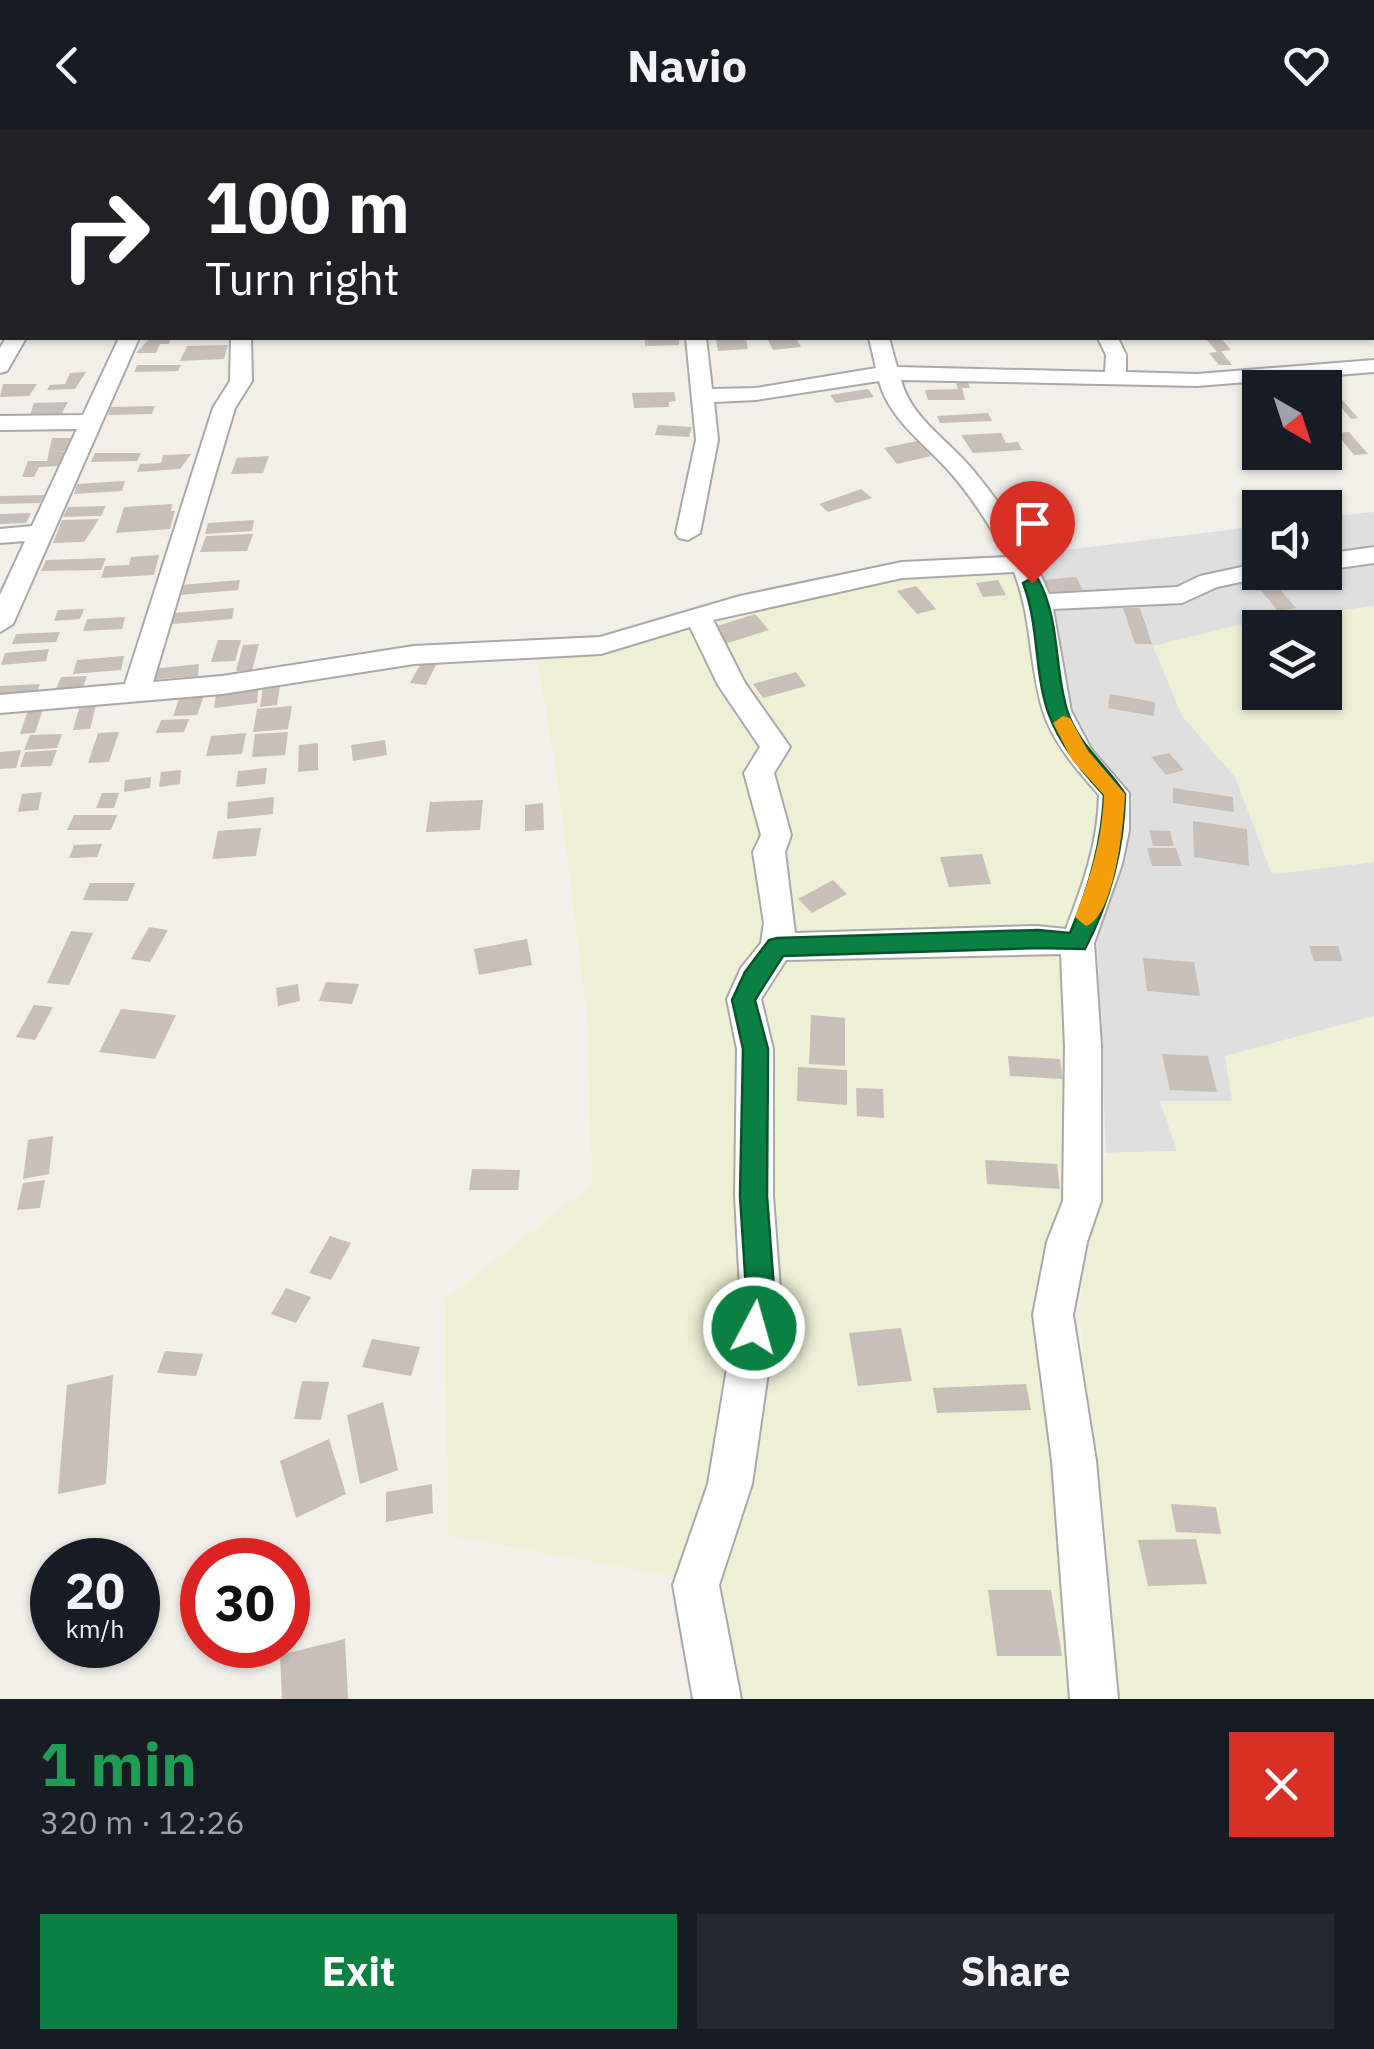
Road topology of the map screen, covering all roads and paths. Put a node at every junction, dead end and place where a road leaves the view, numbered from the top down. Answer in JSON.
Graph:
{"nodes":[{"id":1,"x":15,"y":340,"type":"edge"},
{"id":2,"x":128,"y":340,"type":"edge"},
{"id":3,"x":240,"y":340,"type":"edge"},
{"id":4,"x":696,"y":340,"type":"edge"},
{"id":5,"x":879,"y":340,"type":"edge"},
{"id":6,"x":1109,"y":340,"type":"edge"},
{"id":7,"x":1374,"y":366,"type":"edge"},
{"id":8,"x":0,"y":368,"type":"edge"},
{"id":9,"x":887,"y":373,"type":"junction"},
{"id":10,"x":1115,"y":378,"type":"junction"},
{"id":11,"x":701,"y":396,"type":"junction"},
{"id":12,"x":92,"y":422,"type":"junction"},
{"id":13,"x":0,"y":423,"type":"edge"},
{"id":14,"x":39,"y":533,"type":"junction"},
{"id":15,"x":688,"y":534,"type":"dead end"},
{"id":16,"x":0,"y":536,"type":"edge"},
{"id":17,"x":1374,"y":555,"type":"edge"},
{"id":18,"x":1342,"y":560,"type":"edge"},
{"id":19,"x":1024,"y":564,"type":"junction"},
{"id":20,"x":1242,"y":575,"type":"edge"},
{"id":21,"x":1040,"y":602,"type":"junction"},
{"id":22,"x":698,"y":617,"type":"junction"},
{"id":23,"x":0,"y":624,"type":"edge"},
{"id":24,"x":135,"y":695,"type":"junction"},
{"id":25,"x":0,"y":704,"type":"edge"},
{"id":26,"x":1077,"y":942,"type":"junction"},
{"id":27,"x":777,"y":947,"type":"junction"},
{"id":28,"x":717,"y":1699,"type":"edge"},
{"id":29,"x":1094,"y":1699,"type":"edge"}],
"edges":[{"from":1,"to":8,"type":"street"},
{"from":2,"to":12,"type":"street"},
{"from":3,"to":24,"type":"street"},
{"from":4,"to":11,"type":"street"},
{"from":5,"to":9,"type":"street"},
{"from":6,"to":10,"type":"street"},
{"from":7,"to":10,"type":"street"},
{"from":9,"to":10,"type":"street"},
{"from":9,"to":11,"type":"street"},
{"from":9,"to":19,"type":"street"},
{"from":11,"to":15,"type":"street"},
{"from":12,"to":13,"type":"street"},
{"from":12,"to":14,"type":"street"},
{"from":14,"to":16,"type":"street"},
{"from":14,"to":23,"type":"street"},
{"from":17,"to":18,"type":"street"},
{"from":19,"to":21,"type":"street"},
{"from":19,"to":22,"type":"street"},
{"from":20,"to":21,"type":"street"},
{"from":21,"to":26,"type":"street"},
{"from":22,"to":24,"type":"street"},
{"from":22,"to":27,"type":"street"},
{"from":24,"to":25,"type":"street"},
{"from":26,"to":27,"type":"street"},
{"from":26,"to":29,"type":"street"},
{"from":27,"to":28,"type":"street"}]}
